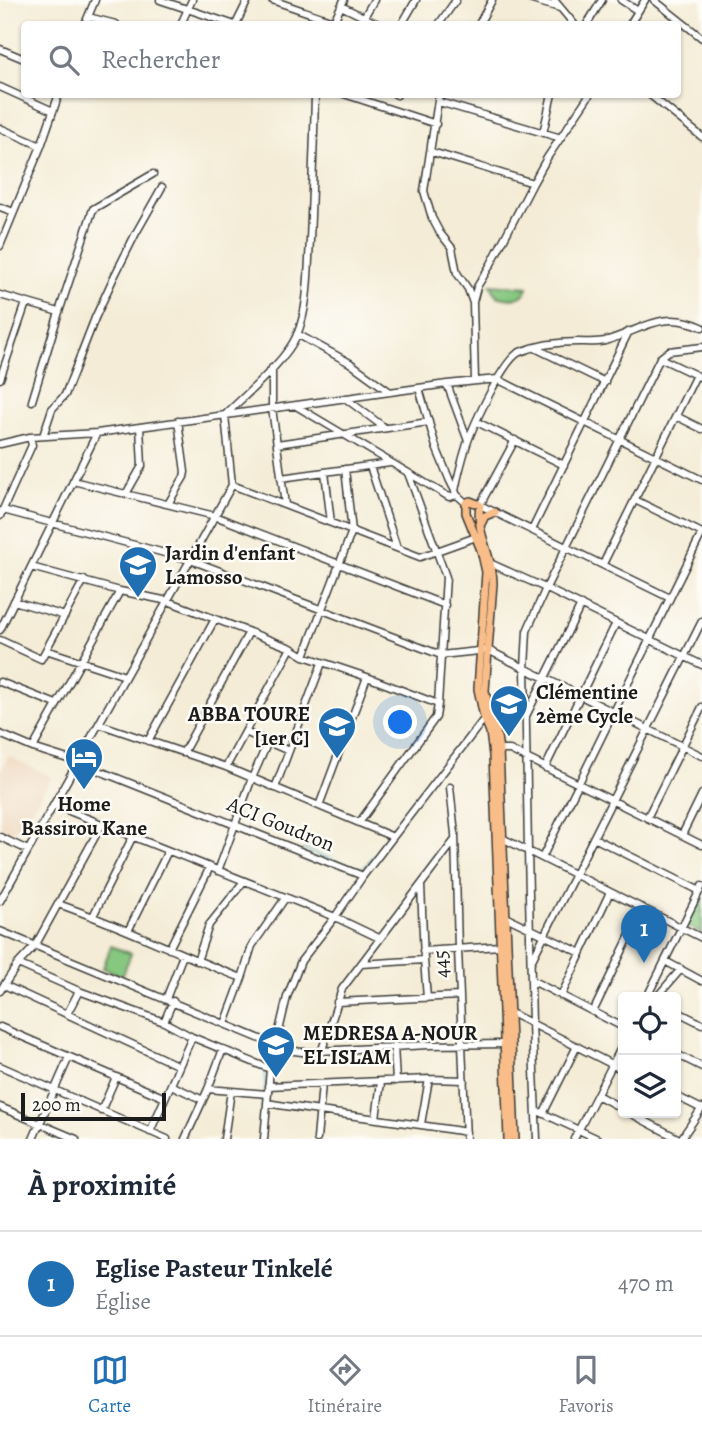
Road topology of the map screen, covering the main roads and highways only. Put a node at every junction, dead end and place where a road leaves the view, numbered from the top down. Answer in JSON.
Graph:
{"nodes":[{"id":1,"x":495,"y":512,"type":"road end"},
{"id":2,"x":480,"y":528,"type":"junction"},
{"id":3,"x":484,"y":650,"type":"junction"},
{"id":4,"x":487,"y":715,"type":"junction"},
{"id":5,"x":508,"y":1139,"type":"edge"},
{"id":6,"x":515,"y":1139,"type":"edge"}],
"edges":[{"from":1,"to":2,"type":"main road"},
{"from":2,"to":3,"type":"main road"},
{"from":2,"to":3,"type":"main road"},
{"from":3,"to":4,"type":"main road"},
{"from":4,"to":5,"type":"main road"},
{"from":4,"to":6,"type":"main road"}]}
